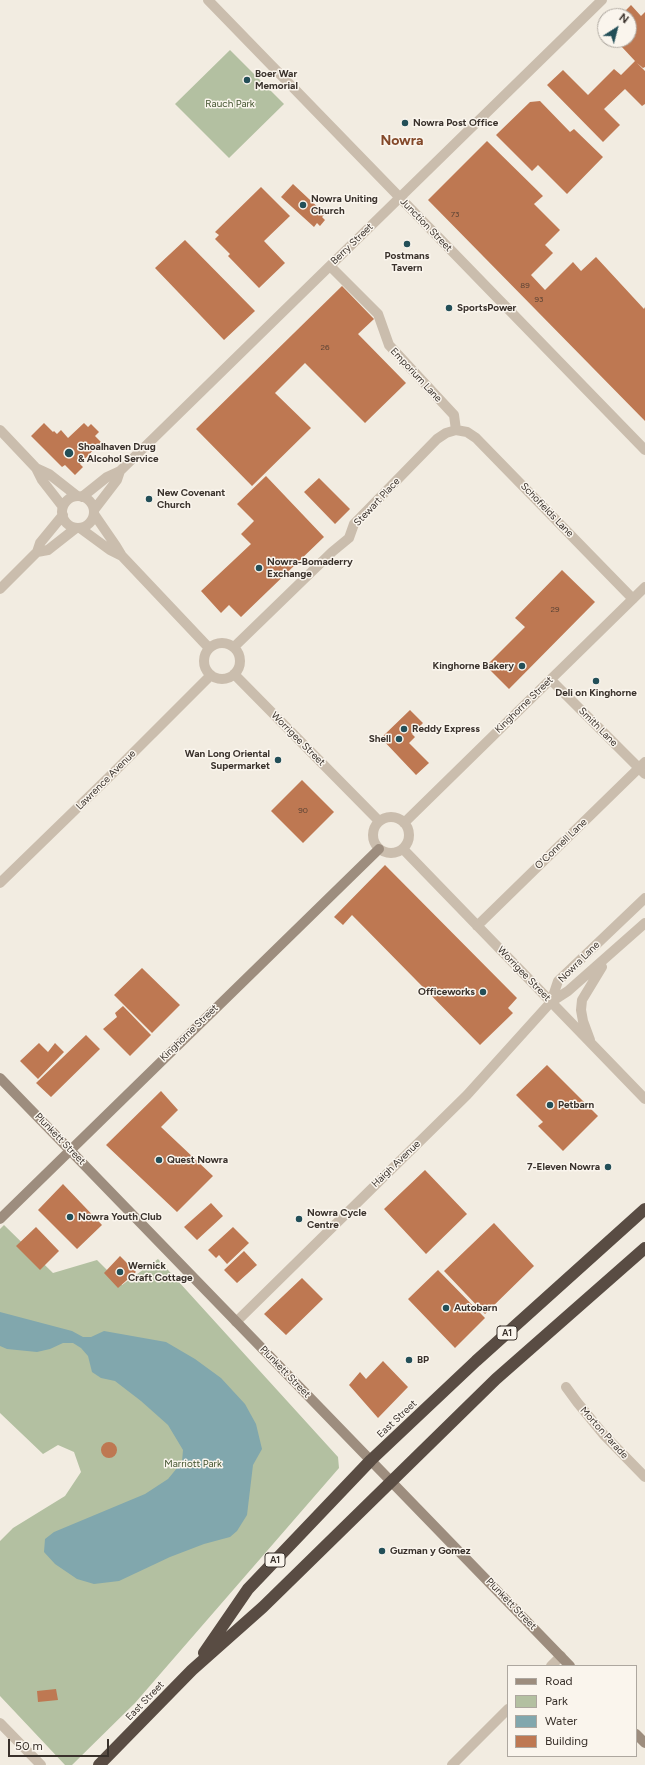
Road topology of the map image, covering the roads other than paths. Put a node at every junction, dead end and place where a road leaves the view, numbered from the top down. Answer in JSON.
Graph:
{"nodes":[{"id":1,"x":208,"y":0,"type":"edge"},
{"id":2,"x":602,"y":0,"type":"edge"},
{"id":3,"x":400,"y":198,"type":"junction"},
{"id":4,"x":330,"y":266,"type":"junction"},
{"id":5,"x":0,"y":430,"type":"edge"},
{"id":6,"x":456,"y":430,"type":"junction"},
{"id":7,"x":645,"y":450,"type":"edge"},
{"id":8,"x":36,"y":468,"type":"junction"},
{"id":9,"x":120,"y":471,"type":"junction"},
{"id":10,"x":79,"y":496,"type":"junction"},
{"id":11,"x":63,"y":511,"type":"junction"},
{"id":12,"x":94,"y":512,"type":"junction"},
{"id":13,"x":78,"y":528,"type":"junction"},
{"id":14,"x":37,"y":552,"type":"junction"},
{"id":15,"x":122,"y":556,"type":"junction"},
{"id":16,"x":645,"y":587,"type":"edge"},
{"id":17,"x":0,"y":589,"type":"edge"},
{"id":18,"x":633,"y":599,"type":"junction"},
{"id":19,"x":234,"y":647,"type":"junction"},
{"id":20,"x":209,"y":648,"type":"junction"},
{"id":21,"x":234,"y":674,"type":"junction"},
{"id":22,"x":211,"y":675,"type":"junction"},
{"id":23,"x":550,"y":680,"type":"junction"},
{"id":24,"x":643,"y":768,"type":"edge"},
{"id":25,"x":379,"y":821,"type":"junction"},
{"id":26,"x":404,"y":823,"type":"junction"},
{"id":27,"x":379,"y":849,"type":"junction"},
{"id":28,"x":403,"y":849,"type":"junction"},
{"id":29,"x":0,"y":883,"type":"edge"},
{"id":30,"x":645,"y":898,"type":"edge"},
{"id":31,"x":645,"y":905,"type":"edge"},
{"id":32,"x":633,"y":909,"type":"junction"},
{"id":33,"x":645,"y":923,"type":"edge"},
{"id":34,"x":477,"y":926,"type":"junction"},
{"id":35,"x":608,"y":957,"type":"junction"},
{"id":36,"x":551,"y":1002,"type":"junction"},
{"id":37,"x":592,"y":1044,"type":"junction"},
{"id":38,"x":0,"y":1078,"type":"edge"},
{"id":39,"x":645,"y":1099,"type":"edge"},
{"id":40,"x":70,"y":1150,"type":"junction"},
{"id":41,"x":645,"y":1209,"type":"edge"},
{"id":42,"x":0,"y":1219,"type":"edge"},
{"id":43,"x":645,"y":1248,"type":"edge"},
{"id":44,"x":236,"y":1322,"type":"junction"},
{"id":45,"x":566,"y":1387,"type":"dead end"},
{"id":46,"x":371,"y":1460,"type":"junction"},
{"id":47,"x":645,"y":1477,"type":"edge"},
{"id":48,"x":391,"y":1480,"type":"junction"},
{"id":49,"x":561,"y":1656,"type":"junction"},
{"id":50,"x":552,"y":1665,"type":"edge"},
{"id":51,"x":569,"y":1665,"type":"edge"},
{"id":52,"x":192,"y":1670,"type":"junction"},
{"id":53,"x":507,"y":1710,"type":"edge"},
{"id":54,"x":0,"y":1723,"type":"edge"},
{"id":55,"x":637,"y":1735,"type":"edge"},
{"id":56,"x":645,"y":1743,"type":"edge"},
{"id":57,"x":41,"y":1765,"type":"edge"},
{"id":58,"x":99,"y":1765,"type":"edge"},
{"id":59,"x":452,"y":1765,"type":"edge"}],
"edges":[{"from":1,"to":3,"type":"street","name":"Junction Street"},
{"from":2,"to":3,"type":"street","name":"Berry Street"},
{"from":3,"to":4,"type":"street","name":"Berry Street"},
{"from":3,"to":7,"type":"street","name":"Junction Street"},
{"from":4,"to":6,"type":"street","name":"Emporium Lane"},
{"from":4,"to":9,"type":"street","name":"Berry Street"},
{"from":5,"to":8,"type":"street"},
{"from":6,"to":18,"type":"street","name":"Schofields Lane"},
{"from":6,"to":19,"type":"street","name":"Stewart Place"},
{"from":8,"to":10,"type":"street"},
{"from":8,"to":11,"type":"street"},
{"from":9,"to":10,"type":"street","name":"Berry Street"},
{"from":9,"to":12,"type":"street","name":"Berry Street"},
{"from":10,"to":11,"type":"street"},
{"from":10,"to":12,"type":"street"},
{"from":11,"to":13,"type":"street"},
{"from":11,"to":14,"type":"street"},
{"from":12,"to":13,"type":"street"},
{"from":12,"to":15,"type":"street"},
{"from":13,"to":14,"type":"street"},
{"from":13,"to":15,"type":"street"},
{"from":14,"to":17,"type":"street"},
{"from":15,"to":20,"type":"street"},
{"from":16,"to":18,"type":"street","name":"Kinghorne Street"},
{"from":18,"to":23,"type":"street","name":"Kinghorne Street"},
{"from":19,"to":20,"type":"street"},
{"from":19,"to":21,"type":"street"},
{"from":20,"to":22,"type":"street"},
{"from":21,"to":22,"type":"street"},
{"from":21,"to":25,"type":"street","name":"Worrigee Street"},
{"from":22,"to":29,"type":"street","name":"Lawrence Avenue"},
{"from":23,"to":24,"type":"street","name":"Smith Lane"},
{"from":23,"to":26,"type":"street","name":"Kinghorne Street"},
{"from":24,"to":34,"type":"street","name":"O'Connell Lane"},
{"from":25,"to":26,"type":"street"},
{"from":25,"to":27,"type":"street"},
{"from":26,"to":28,"type":"street"},
{"from":27,"to":28,"type":"street"},
{"from":27,"to":40,"type":"street","name":"Kinghorne Street"},
{"from":28,"to":34,"type":"street","name":"Worrigee Street"},
{"from":30,"to":32,"type":"street","name":"Nowra Lane"},
{"from":31,"to":32,"type":"street","name":"Nowra Lane"},
{"from":32,"to":36,"type":"street","name":"Nowra Lane"},
{"from":33,"to":35,"type":"street","name":"Nowra Lane"},
{"from":34,"to":36,"type":"street","name":"Worrigee Street"},
{"from":35,"to":36,"type":"street","name":"Nowra Lane"},
{"from":35,"to":37,"type":"street","name":"Nowra Lane"},
{"from":36,"to":37,"type":"street","name":"Worrigee Street"},
{"from":36,"to":44,"type":"street","name":"Haigh Avenue"},
{"from":37,"to":39,"type":"street","name":"Worrigee Street"},
{"from":38,"to":40,"type":"street","name":"Plunkett Street"},
{"from":40,"to":42,"type":"street","name":"Kinghorne Street"},
{"from":40,"to":44,"type":"street","name":"Plunkett Street"},
{"from":41,"to":46,"type":"highway","name":"East Street","number":"A1"},
{"from":43,"to":48,"type":"highway","name":"East Street","number":"A1"},
{"from":44,"to":46,"type":"street","name":"Plunkett Street"},
{"from":45,"to":47,"type":"street","name":"Morton Parade"},
{"from":46,"to":48,"type":"street","name":"Plunkett Street"},
{"from":46,"to":52,"type":"highway","name":"East Street","number":"A1"},
{"from":48,"to":49,"type":"street","name":"Plunkett Street"},
{"from":48,"to":52,"type":"highway","name":"East Street","number":"A1"},
{"from":49,"to":50,"type":"street"},
{"from":49,"to":51,"type":"street","name":"Plunkett Street"},
{"from":52,"to":58,"type":"highway","name":"East Street","number":"A1"},
{"from":53,"to":59,"type":"street"},
{"from":54,"to":57,"type":"street"},
{"from":55,"to":56,"type":"street"}]}
